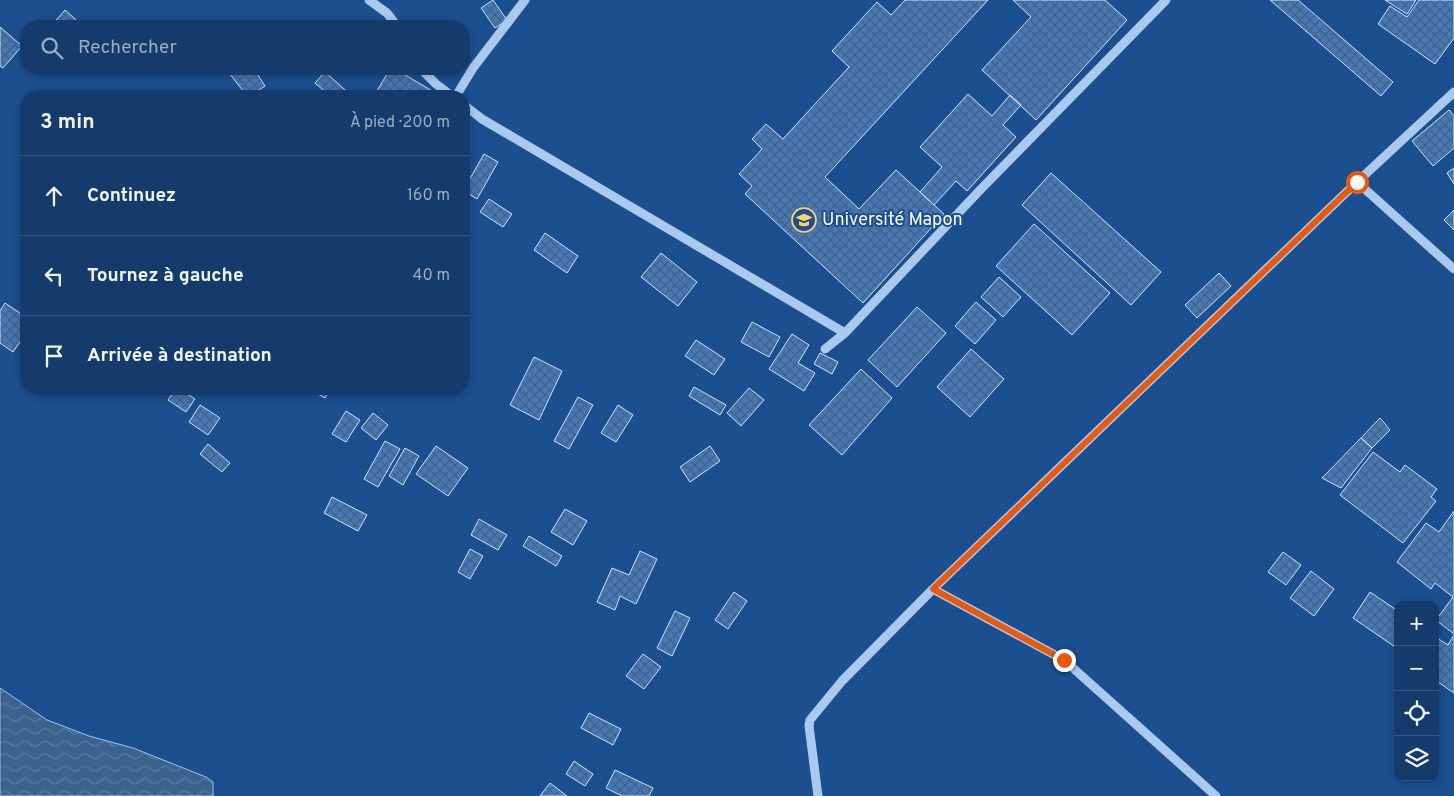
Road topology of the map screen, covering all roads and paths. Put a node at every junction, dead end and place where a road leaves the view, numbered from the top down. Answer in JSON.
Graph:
{"nodes":[{"id":1,"x":368,"y":0,"type":"edge"},
{"id":2,"x":525,"y":0,"type":"edge"},
{"id":3,"x":1166,"y":0,"type":"edge"},
{"id":4,"x":392,"y":20,"type":"edge"},
{"id":5,"x":470,"y":73,"type":"edge"},
{"id":6,"x":427,"y":75,"type":"edge"},
{"id":7,"x":469,"y":75,"type":"edge"},
{"id":8,"x":444,"y":90,"type":"edge"},
{"id":9,"x":460,"y":90,"type":"edge"},
{"id":10,"x":1454,"y":92,"type":"edge"},
{"id":11,"x":470,"y":110,"type":"edge"},
{"id":12,"x":1357,"y":182,"type":"junction"},
{"id":13,"x":1454,"y":269,"type":"edge"},
{"id":14,"x":845,"y":333,"type":"junction"},
{"id":15,"x":825,"y":349,"type":"dead end"},
{"id":16,"x":933,"y":589,"type":"junction"},
{"id":17,"x":818,"y":796,"type":"edge"},
{"id":18,"x":1216,"y":796,"type":"edge"}],
"edges":[{"from":1,"to":4,"type":"street"},
{"from":2,"to":5,"type":"street"},
{"from":3,"to":14,"type":"street"},
{"from":6,"to":8,"type":"street"},
{"from":7,"to":9,"type":"street"},
{"from":10,"to":12,"type":"street"},
{"from":11,"to":14,"type":"street"},
{"from":12,"to":13,"type":"street"},
{"from":12,"to":16,"type":"street"},
{"from":14,"to":15,"type":"street"},
{"from":16,"to":17,"type":"street"},
{"from":16,"to":18,"type":"street"}]}
